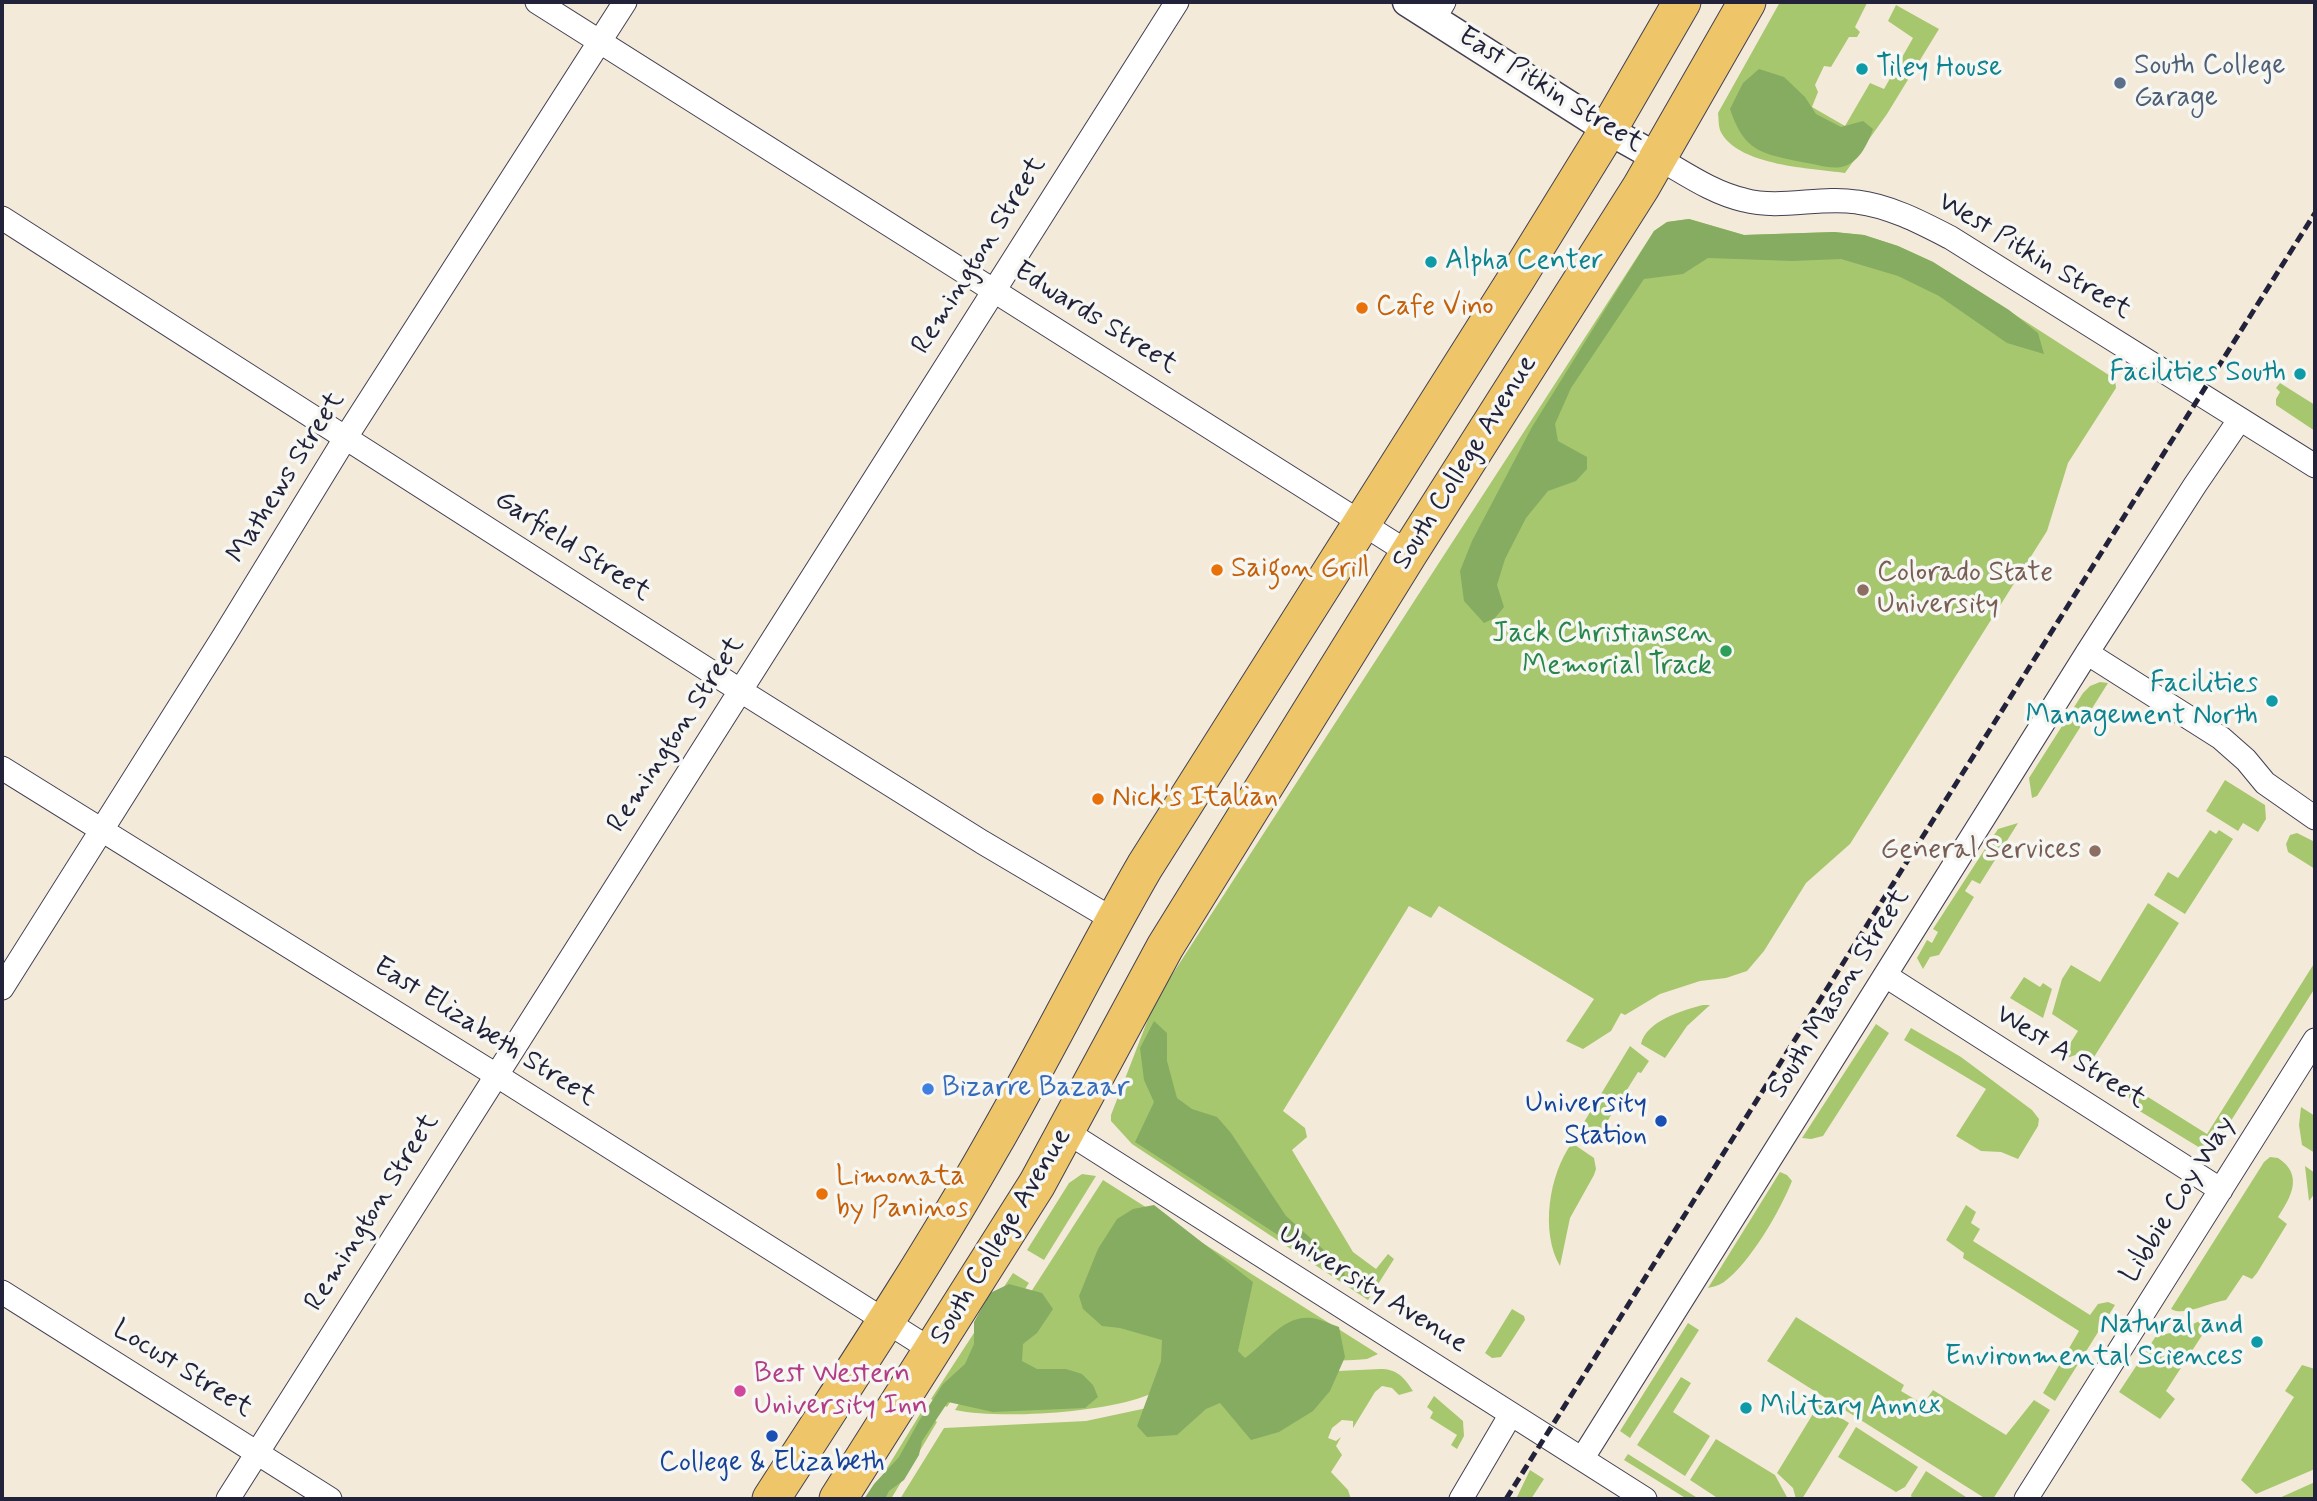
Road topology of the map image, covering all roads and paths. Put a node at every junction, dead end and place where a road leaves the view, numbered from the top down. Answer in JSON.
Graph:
{"nodes":[{"id":1,"x":537,"y":2,"type":"edge"},
{"id":2,"x":625,"y":2,"type":"edge"},
{"id":3,"x":1177,"y":2,"type":"edge"},
{"id":4,"x":1407,"y":2,"type":"edge"},
{"id":5,"x":1682,"y":2,"type":"edge"},
{"id":6,"x":1746,"y":2,"type":"edge"},
{"id":7,"x":1439,"y":10,"type":"edge"},
{"id":8,"x":600,"y":41,"type":"junction"},
{"id":9,"x":1608,"y":130,"type":"junction"},
{"id":10,"x":1658,"y":158,"type":"junction"},
{"id":11,"x":2,"y":218,"type":"edge"},
{"id":12,"x":994,"y":290,"type":"junction"},
{"id":13,"x":2240,"y":419,"type":"junction"},
{"id":14,"x":346,"y":437,"type":"junction"},
{"id":15,"x":2315,"y":466,"type":"edge"},
{"id":16,"x":1361,"y":523,"type":"junction"},
{"id":17,"x":1409,"y":553,"type":"junction"},
{"id":18,"x":2087,"y":653,"type":"junction"},
{"id":19,"x":741,"y":691,"type":"junction"},
{"id":20,"x":2,"y":768,"type":"edge"},
{"id":21,"x":2315,"y":818,"type":"edge"},
{"id":22,"x":101,"y":830,"type":"junction"},
{"id":23,"x":1114,"y":920,"type":"junction"},
{"id":24,"x":1886,"y":976,"type":"junction"},
{"id":25,"x":2,"y":988,"type":"edge"},
{"id":26,"x":2315,"y":1040,"type":"edge"},
{"id":27,"x":496,"y":1075,"type":"junction"},
{"id":28,"x":1066,"y":1132,"type":"junction"},
{"id":29,"x":2221,"y":1190,"type":"junction"},
{"id":30,"x":2,"y":1292,"type":"edge"},
{"id":31,"x":886,"y":1322,"type":"junction"},
{"id":32,"x":933,"y":1351,"type":"junction"},
{"id":33,"x":1511,"y":1414,"type":"junction"},
{"id":34,"x":257,"y":1453,"type":"junction"},
{"id":35,"x":1582,"y":1460,"type":"junction"},
{"id":36,"x":228,"y":1499,"type":"edge"},
{"id":37,"x":330,"y":1499,"type":"edge"},
{"id":38,"x":771,"y":1499,"type":"edge"},
{"id":39,"x":838,"y":1499,"type":"edge"},
{"id":40,"x":1461,"y":1499,"type":"edge"},
{"id":41,"x":1645,"y":1499,"type":"edge"},
{"id":42,"x":2026,"y":1499,"type":"edge"}],
"edges":[{"from":1,"to":8,"type":"street","name":"Edwards Street"},
{"from":2,"to":8,"type":"street","name":"Mathews Street"},
{"from":3,"to":12,"type":"street","name":"Remington Street"},
{"from":4,"to":7,"type":"street","name":"East Pitkin Street"},
{"from":5,"to":9,"type":"highway","name":"South College Avenue"},
{"from":6,"to":10,"type":"highway","name":"South College Avenue"},
{"from":7,"to":9,"type":"street","name":"East Pitkin Street"},
{"from":8,"to":12,"type":"street","name":"Edwards Street"},
{"from":8,"to":14,"type":"street","name":"Mathews Street"},
{"from":9,"to":10,"type":"street","name":"East Pitkin Street"},
{"from":9,"to":16,"type":"highway","name":"South College Avenue"},
{"from":10,"to":13,"type":"street","name":"West Pitkin Street"},
{"from":10,"to":17,"type":"highway","name":"South College Avenue"},
{"from":11,"to":14,"type":"street","name":"Garfield Street"},
{"from":12,"to":16,"type":"street","name":"Edwards Street"},
{"from":12,"to":19,"type":"street","name":"Remington Street"},
{"from":13,"to":15,"type":"street","name":"West Pitkin Street"},
{"from":13,"to":18,"type":"street","name":"South Mason Street"},
{"from":14,"to":19,"type":"street","name":"Garfield Street"},
{"from":14,"to":22,"type":"street","name":"Mathews Street"},
{"from":16,"to":17,"type":"street","name":"Edwards Street"},
{"from":16,"to":23,"type":"highway","name":"South College Avenue"},
{"from":17,"to":28,"type":"highway","name":"South College Avenue"},
{"from":18,"to":21,"type":"street"},
{"from":18,"to":24,"type":"street","name":"South Mason Street"},
{"from":19,"to":23,"type":"street","name":"Garfield Street"},
{"from":19,"to":27,"type":"street","name":"Remington Street"},
{"from":20,"to":22,"type":"street","name":"East Elizabeth Street"},
{"from":22,"to":25,"type":"street","name":"Mathews Street"},
{"from":22,"to":27,"type":"street","name":"East Elizabeth Street"},
{"from":23,"to":31,"type":"highway","name":"South College Avenue"},
{"from":24,"to":29,"type":"street","name":"West A Street"},
{"from":24,"to":35,"type":"street","name":"South Mason Street"},
{"from":26,"to":29,"type":"street","name":"Libbie Coy Way"},
{"from":27,"to":31,"type":"street","name":"East Elizabeth Street"},
{"from":27,"to":34,"type":"street","name":"Remington Street"},
{"from":28,"to":32,"type":"highway","name":"South College Avenue"},
{"from":28,"to":33,"type":"street","name":"University Avenue"},
{"from":29,"to":42,"type":"street","name":"Libbie Coy Way"},
{"from":30,"to":34,"type":"street","name":"Locust Street"},
{"from":31,"to":32,"type":"street","name":"East Elizabeth Street"},
{"from":31,"to":38,"type":"highway","name":"South College Avenue"},
{"from":32,"to":39,"type":"highway","name":"South College Avenue"},
{"from":33,"to":35,"type":"street","name":"University Avenue"},
{"from":33,"to":40,"type":"street"},
{"from":34,"to":36,"type":"street","name":"Remington Street"},
{"from":34,"to":37,"type":"street","name":"Locust Street"},
{"from":35,"to":41,"type":"street","name":"University Avenue"}]}
